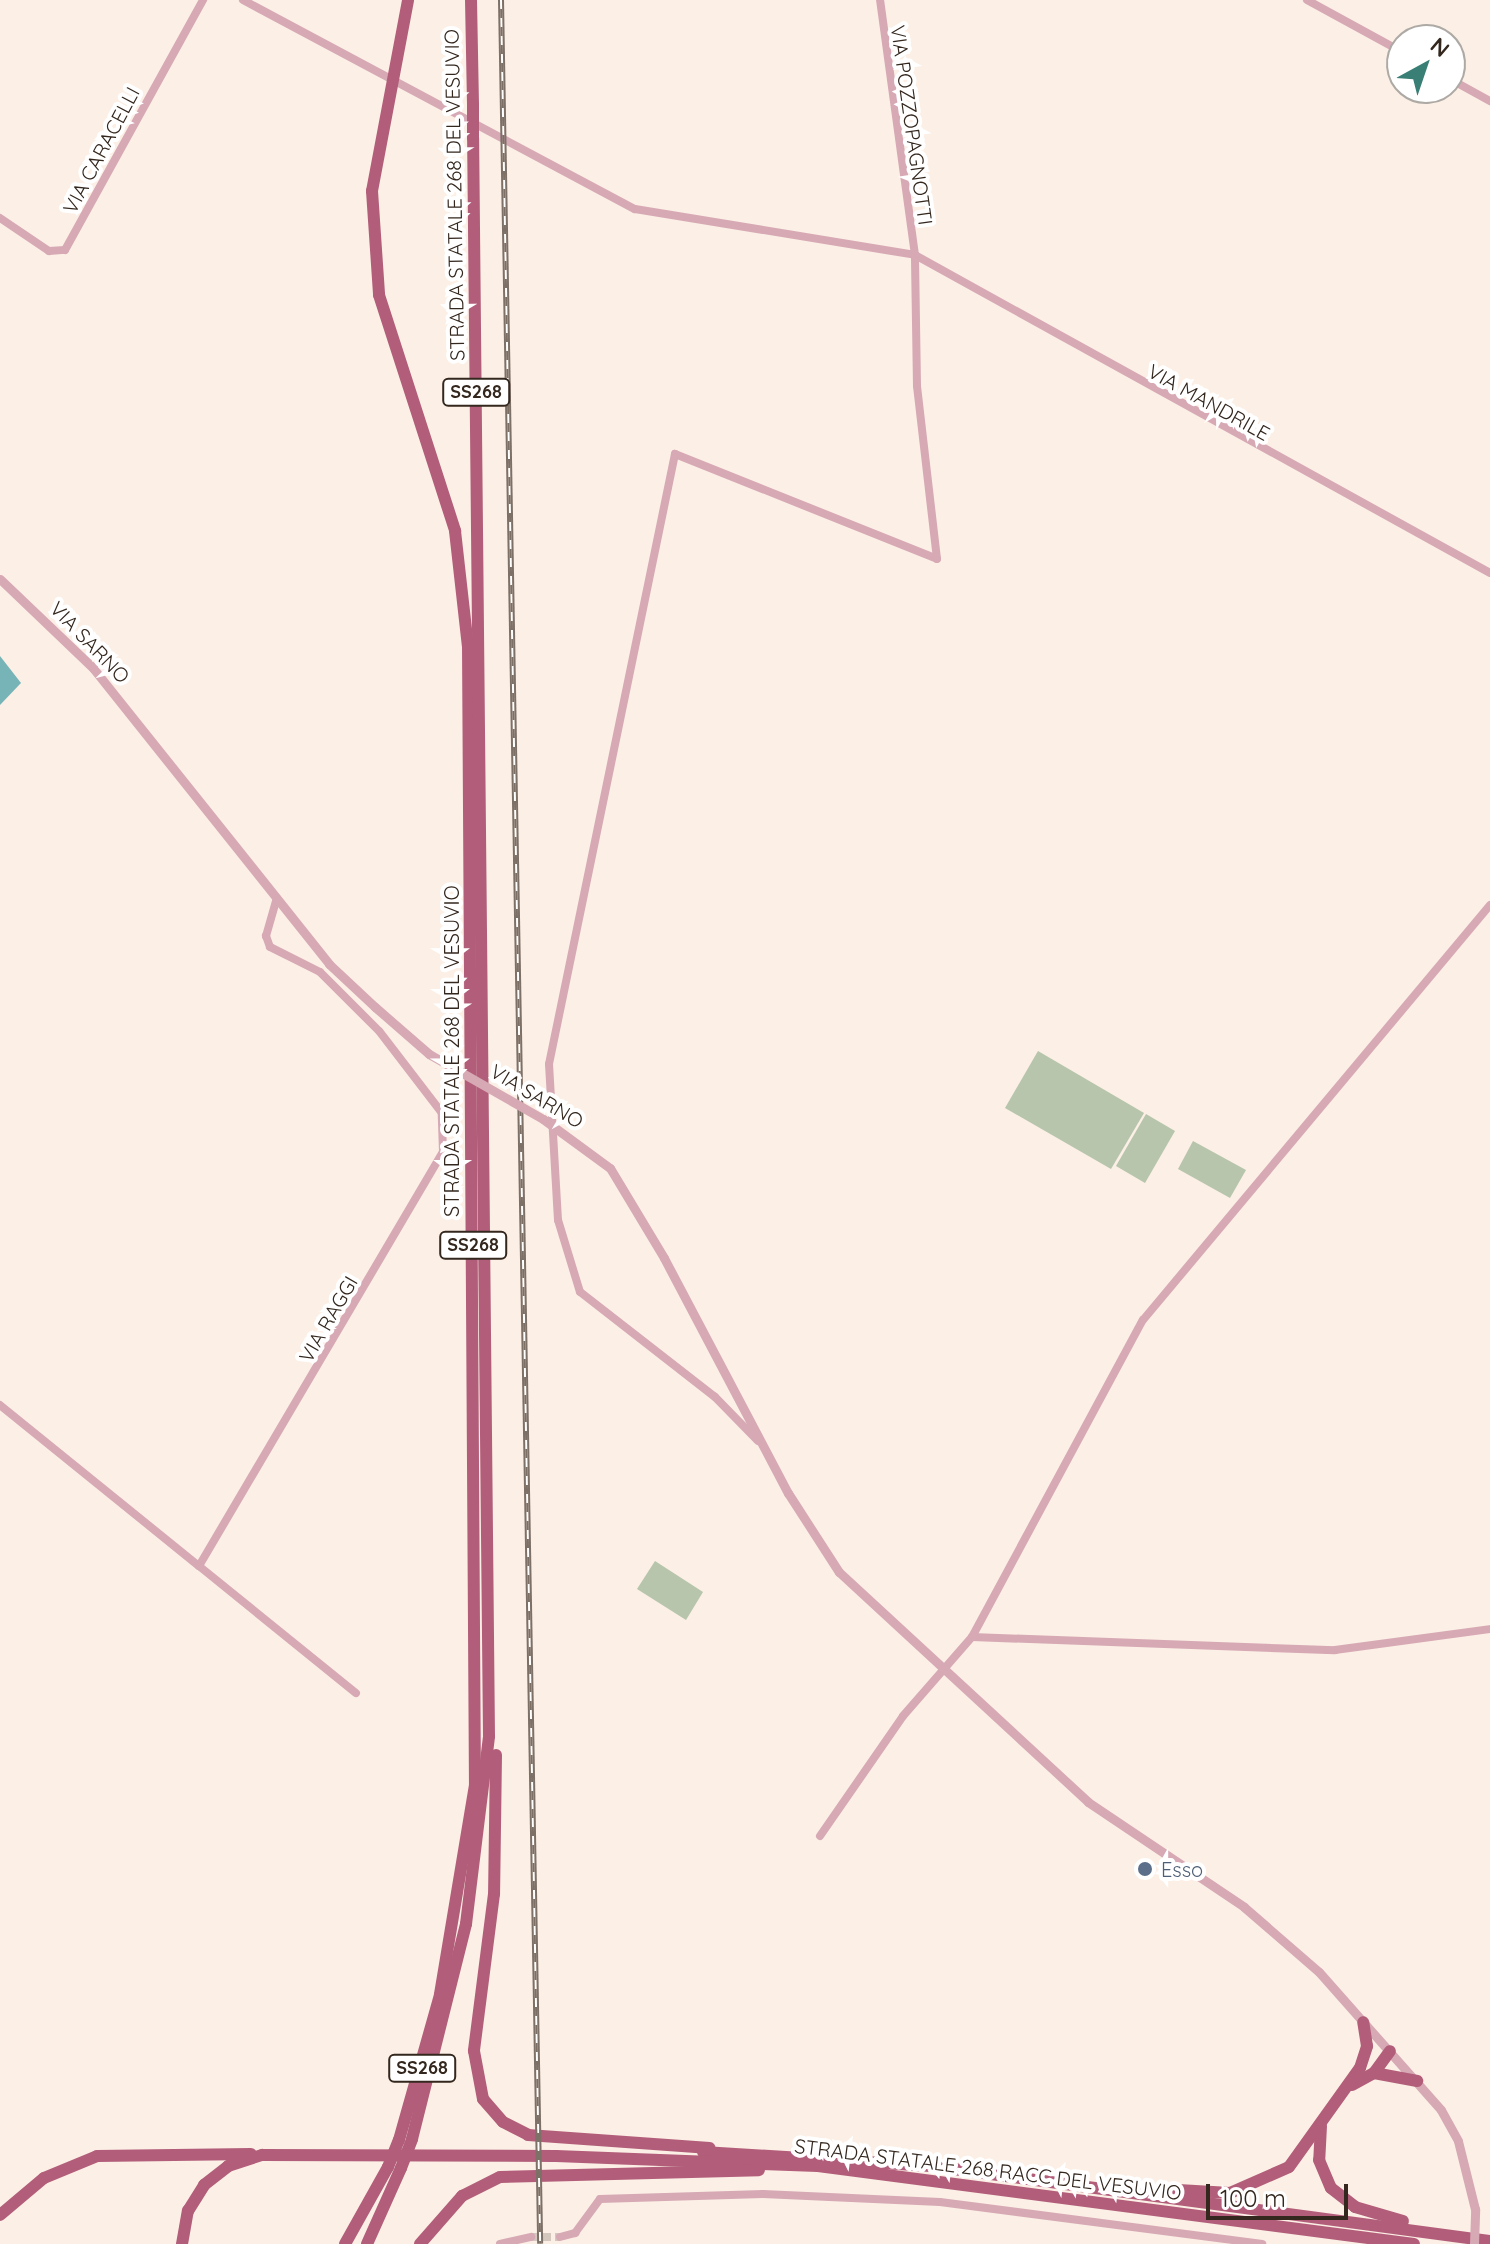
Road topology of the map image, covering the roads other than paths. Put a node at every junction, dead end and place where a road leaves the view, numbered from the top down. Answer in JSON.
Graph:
{"nodes":[{"id":1,"x":203,"y":0,"type":"edge"},
{"id":2,"x":243,"y":0,"type":"edge"},
{"id":3,"x":408,"y":0,"type":"edge"},
{"id":4,"x":471,"y":0,"type":"edge"},
{"id":5,"x":880,"y":0,"type":"edge"},
{"id":6,"x":1307,"y":0,"type":"edge"},
{"id":7,"x":1386,"y":43,"type":"edge"},
{"id":8,"x":1466,"y":88,"type":"edge"},
{"id":9,"x":1490,"y":101,"type":"edge"},
{"id":10,"x":0,"y":218,"type":"edge"},
{"id":11,"x":915,"y":255,"type":"junction"},
{"id":12,"x":1490,"y":573,"type":"edge"},
{"id":13,"x":0,"y":579,"type":"edge"},
{"id":14,"x":276,"y":900,"type":"junction"},
{"id":15,"x":1490,"y":905,"type":"edge"},
{"id":16,"x":0,"y":1405,"type":"edge"},
{"id":17,"x":767,"y":1450,"type":"junction"},
{"id":18,"x":199,"y":1566,"type":"junction"},
{"id":19,"x":1490,"y":1629,"type":"edge"},
{"id":20,"x":489,"y":1633,"type":"junction"},
{"id":21,"x":972,"y":1637,"type":"junction"},
{"id":22,"x":941,"y":1671,"type":"junction"},
{"id":23,"x":356,"y":1693,"type":"dead end"},
{"id":24,"x":820,"y":1836,"type":"dead end"},
{"id":25,"x":1363,"y":2022,"type":"junction"},
{"id":26,"x":1390,"y":2051,"type":"junction"},
{"id":27,"x":1360,"y":2068,"type":"junction"},
{"id":28,"x":1374,"y":2073,"type":"junction"},
{"id":29,"x":1417,"y":2081,"type":"junction"},
{"id":30,"x":1348,"y":2087,"type":"junction"},
{"id":31,"x":1322,"y":2118,"type":"junction"},
{"id":32,"x":405,"y":2139,"type":"junction"},
{"id":33,"x":769,"y":2153,"type":"junction"},
{"id":34,"x":262,"y":2155,"type":"junction"},
{"id":35,"x":556,"y":2156,"type":"junction"},
{"id":36,"x":394,"y":2168,"type":"junction"},
{"id":37,"x":886,"y":2174,"type":"junction"},
{"id":38,"x":1087,"y":2186,"type":"junction"},
{"id":39,"x":0,"y":2215,"type":"edge"},
{"id":40,"x":531,"y":2237,"type":"dead end"},
{"id":41,"x":560,"y":2237,"type":"dead end"},
{"id":42,"x":1489,"y":2241,"type":"edge"},
{"id":43,"x":422,"y":2243,"type":"edge"},
{"id":44,"x":182,"y":2244,"type":"edge"},
{"id":45,"x":345,"y":2244,"type":"edge"},
{"id":46,"x":353,"y":2244,"type":"edge"},
{"id":47,"x":367,"y":2244,"type":"edge"},
{"id":48,"x":500,"y":2244,"type":"edge"},
{"id":49,"x":1262,"y":2244,"type":"edge"},
{"id":50,"x":1414,"y":2244,"type":"edge"},
{"id":51,"x":1474,"y":2244,"type":"edge"}],
"edges":[{"from":1,"to":10,"type":"street","name":"VIA CARACELLI"},
{"from":2,"to":11,"type":"street","name":"VIA MANDRILE"},
{"from":3,"to":32,"type":"highway","name":"STRADA STATALE 268 DEL VESUVIO","number":"SS268","bridge":true},
{"from":4,"to":20,"type":"highway","name":"STRADA STATALE 268 DEL VESUVIO","number":"SS268","bridge":true},
{"from":5,"to":11,"type":"street","name":"VIA POZZOPAGNOTTI"},
{"from":6,"to":7,"type":"street"},
{"from":8,"to":9,"type":"street"},
{"from":11,"to":12,"type":"street","name":"VIA MANDRILE"},
{"from":11,"to":17,"type":"street","name":"VIA POZZOPAGNOTTI"},
{"from":13,"to":14,"type":"street","name":"VIA SARNO"},
{"from":14,"to":17,"type":"street","name":"VIA SARNO","bridge":true},
{"from":14,"to":18,"type":"street","name":"VIA RAGGI"},
{"from":15,"to":21,"type":"street"},
{"from":16,"to":18,"type":"street"},
{"from":17,"to":22,"type":"street","name":"VIA SARNO"},
{"from":18,"to":23,"type":"street"},
{"from":19,"to":21,"type":"street"},
{"from":20,"to":32,"type":"highway","name":"STRADA STATALE 268 DEL VESUVIO","number":"SS268"},
{"from":20,"to":33,"type":"highway"},
{"from":21,"to":22,"type":"street"},
{"from":22,"to":24,"type":"street"},
{"from":22,"to":25,"type":"street","name":"VIA SARNO"},
{"from":25,"to":26,"type":"street","name":"VIA SARNO"},
{"from":25,"to":27,"type":"highway"},
{"from":26,"to":27,"type":"highway"},
{"from":26,"to":28,"type":"highway"},
{"from":26,"to":29,"type":"street","name":"VIA SARNO"},
{"from":27,"to":30,"type":"highway"},
{"from":28,"to":29,"type":"highway"},
{"from":28,"to":30,"type":"highway"},
{"from":29,"to":51,"type":"street","name":"VIA SARNO","bridge":true},
{"from":30,"to":31,"type":"highway"},
{"from":31,"to":38,"type":"highway"},
{"from":31,"to":42,"type":"highway"},
{"from":32,"to":36,"type":"highway","name":"STRADA STATALE 268 DEL VESUVIO","number":"SS268","bridge":true},
{"from":33,"to":35,"type":"highway","name":"STRADA STATALE 268 RACC DEL VESUVIO"},
{"from":33,"to":38,"type":"highway","name":"STRADA STATALE 268 RACC DEL VESUVIO"},
{"from":34,"to":35,"type":"highway","name":"STRADA STATALE 268 RACC DEL VESUVIO"},
{"from":34,"to":39,"type":"highway"},
{"from":34,"to":44,"type":"highway","name":"STRADA STATALE 268 RACC DEL VESUVIO"},
{"from":35,"to":37,"type":"highway","name":"STRADA STATALE 268 RACC DEL VESUVIO"},
{"from":36,"to":45,"type":"highway"},
{"from":36,"to":46,"type":"highway","name":"STRADA STATALE 268 DEL VESUVIO","number":"SS268"},
{"from":36,"to":47,"type":"highway","name":"STRADA STATALE 268 DEL VESUVIO","number":"SS268"},
{"from":37,"to":43,"type":"highway"},
{"from":37,"to":50,"type":"highway","name":"STRADA STATALE 268 RACC DEL VESUVIO"},
{"from":38,"to":42,"type":"highway","name":"STRADA STATALE 268 RACC DEL VESUVIO"},
{"from":40,"to":48,"type":"street"},
{"from":41,"to":49,"type":"street"}]}
